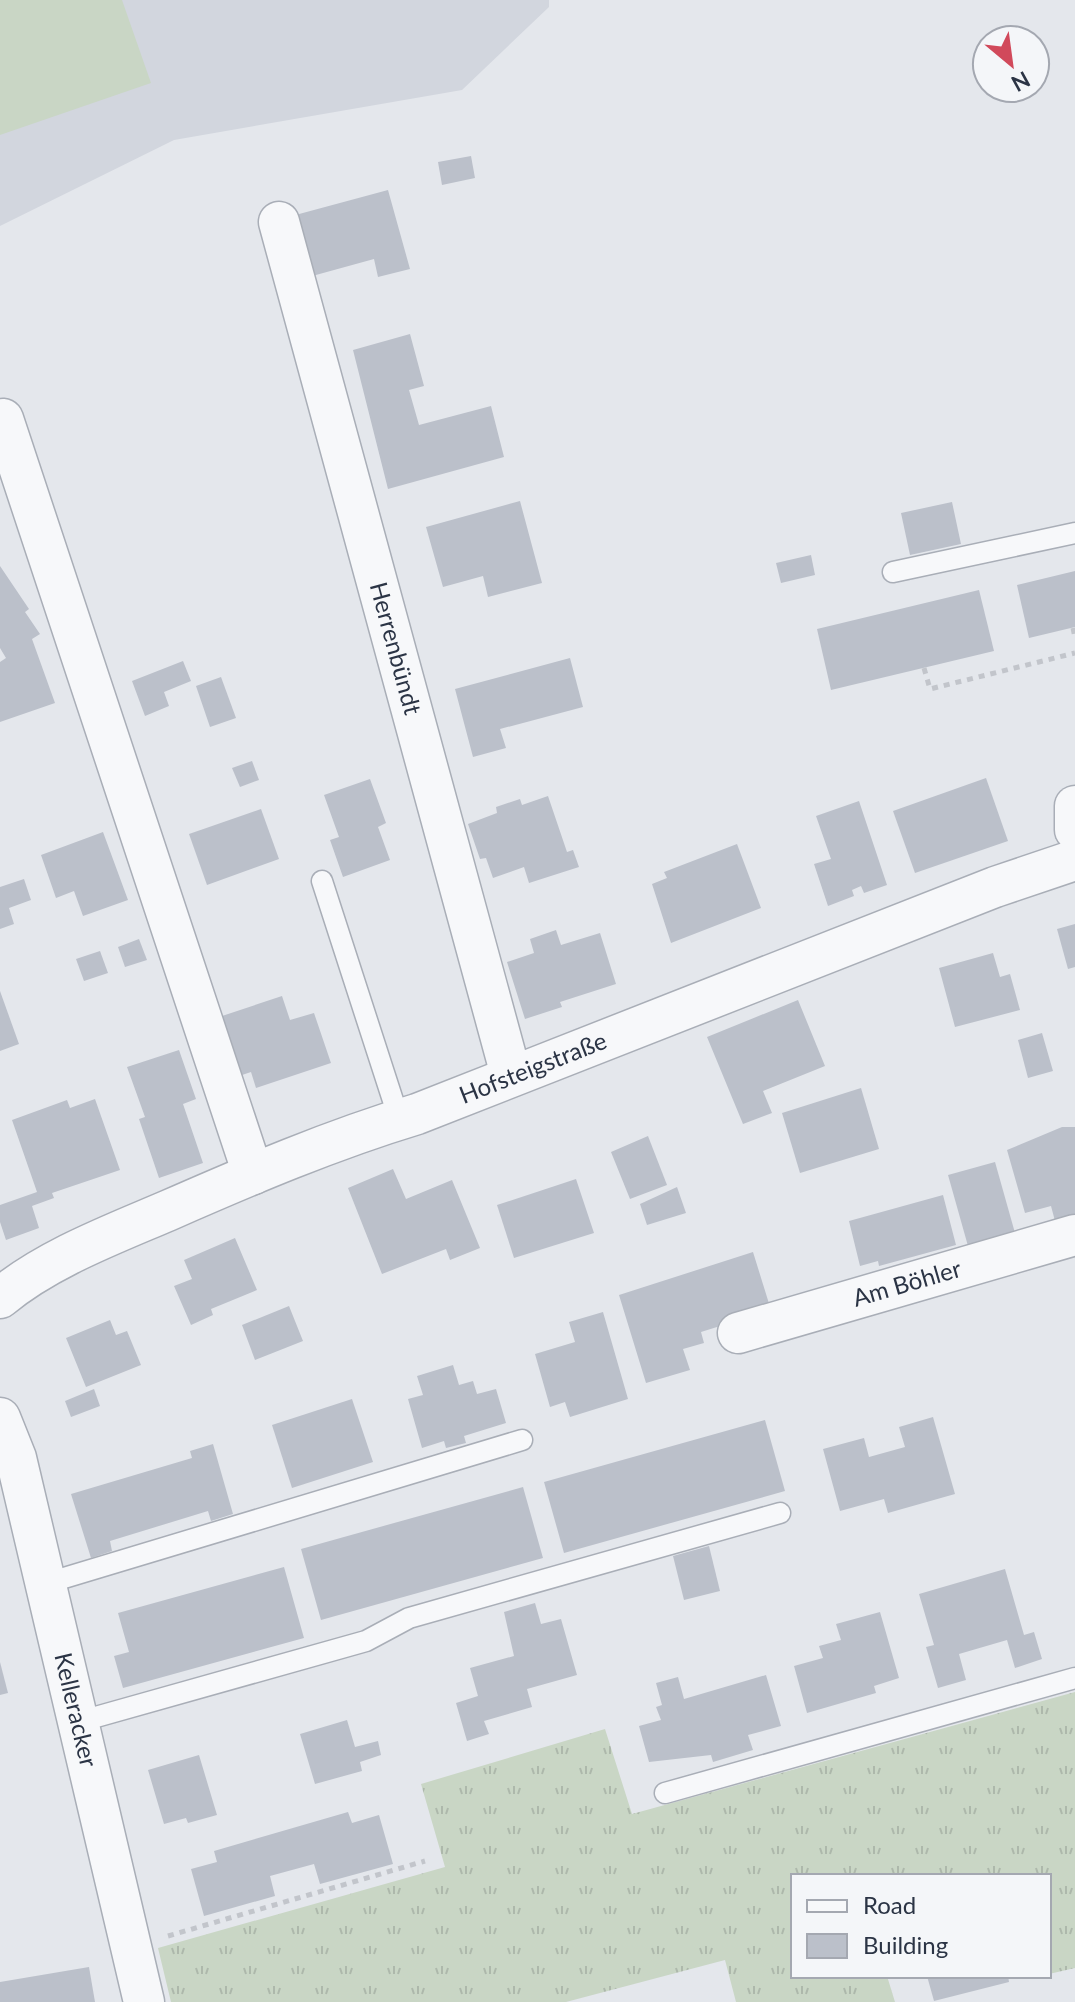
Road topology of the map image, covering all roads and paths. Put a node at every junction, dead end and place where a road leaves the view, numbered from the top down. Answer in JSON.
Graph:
{"nodes":[{"id":1,"x":279,"y":222,"type":"dead end"},
{"id":2,"x":3,"y":419,"type":"dead end"},
{"id":3,"x":1075,"y":533,"type":"edge"},
{"id":4,"x":893,"y":572,"type":"dead end"},
{"id":5,"x":1073,"y":628,"type":"dead end"},
{"id":6,"x":1075,"y":638,"type":"edge"},
{"id":7,"x":1075,"y":653,"type":"edge"},
{"id":8,"x":924,"y":668,"type":"dead end"},
{"id":9,"x":1075,"y":806,"type":"edge"},
{"id":10,"x":1075,"y":830,"type":"edge"},
{"id":11,"x":1075,"y":860,"type":"edge"},
{"id":12,"x":322,"y":881,"type":"dead end"},
{"id":13,"x":511,"y":1075,"type":"junction"},
{"id":14,"x":399,"y":1119,"type":"junction"},
{"id":15,"x":253,"y":1174,"type":"junction"},
{"id":16,"x":1075,"y":1235,"type":"edge"},
{"id":17,"x":0,"y":1298,"type":"edge"},
{"id":18,"x":738,"y":1333,"type":"dead end"},
{"id":19,"x":0,"y":1418,"type":"edge"},
{"id":20,"x":522,"y":1440,"type":"dead end"},
{"id":21,"x":780,"y":1513,"type":"dead end"},
{"id":22,"x":44,"y":1584,"type":"junction"},
{"id":23,"x":1075,"y":1678,"type":"edge"},
{"id":24,"x":78,"y":1722,"type":"junction"},
{"id":25,"x":665,"y":1793,"type":"dead end"},
{"id":26,"x":425,"y":1861,"type":"dead end"},
{"id":27,"x":131,"y":1947,"type":"junction"},
{"id":28,"x":144,"y":2002,"type":"edge"}],
"edges":[{"from":1,"to":13,"type":"street","name":"Herrenbündt"},
{"from":2,"to":15,"type":"street"},
{"from":3,"to":4,"type":"lane"},
{"from":5,"to":6,"type":"path"},
{"from":7,"to":8,"type":"path"},
{"from":9,"to":10,"type":"street"},
{"from":11,"to":13,"type":"street","name":"Hofsteigstraße"},
{"from":12,"to":14,"type":"lane"},
{"from":13,"to":14,"type":"street","name":"Hofsteigstraße"},
{"from":14,"to":15,"type":"street","name":"Hofsteigstraße"},
{"from":15,"to":17,"type":"street","name":"Hofsteigstraße"},
{"from":16,"to":18,"type":"street","name":"Am Böhler"},
{"from":19,"to":22,"type":"street","name":"Kelleracker"},
{"from":20,"to":22,"type":"lane"},
{"from":21,"to":24,"type":"lane"},
{"from":22,"to":24,"type":"street","name":"Kelleracker"},
{"from":23,"to":25,"type":"lane"},
{"from":24,"to":27,"type":"street","name":"Kelleracker"},
{"from":26,"to":27,"type":"path"},
{"from":27,"to":28,"type":"street","name":"Kelleracker"}]}
